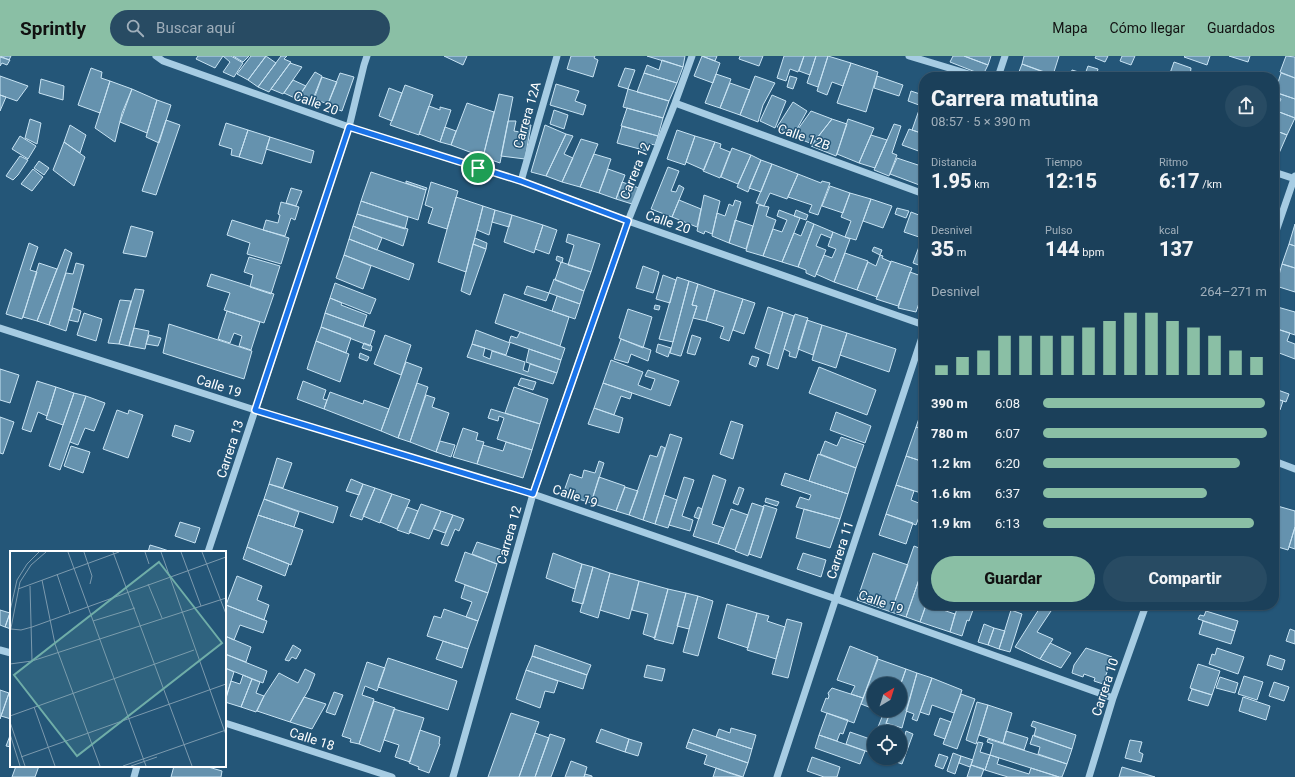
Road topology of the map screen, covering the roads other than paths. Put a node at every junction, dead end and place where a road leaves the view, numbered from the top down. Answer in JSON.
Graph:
{"nodes":[{"id":1,"x":156,"y":56,"type":"edge"},
{"id":2,"x":367,"y":56,"type":"edge"},
{"id":3,"x":557,"y":56,"type":"edge"},
{"id":4,"x":692,"y":56,"type":"edge"},
{"id":5,"x":910,"y":56,"type":"edge"},
{"id":6,"x":1005,"y":56,"type":"edge"},
{"id":7,"x":166,"y":58,"type":"edge"},
{"id":8,"x":963,"y":72,"type":"edge"},
{"id":9,"x":1000,"y":72,"type":"edge"},
{"id":10,"x":675,"y":103,"type":"junction"},
{"id":11,"x":349,"y":127,"type":"junction"},
{"id":12,"x":1279,"y":173,"type":"edge"},
{"id":13,"x":1295,"y":178,"type":"edge"},
{"id":14,"x":521,"y":181,"type":"junction"},
{"id":15,"x":919,"y":192,"type":"edge"},
{"id":16,"x":628,"y":221,"type":"junction"},
{"id":17,"x":1279,"y":223,"type":"edge"},
{"id":18,"x":919,"y":323,"type":"edge"},
{"id":19,"x":0,"y":328,"type":"edge"},
{"id":20,"x":919,"y":346,"type":"edge"},
{"id":21,"x":255,"y":410,"type":"junction"},
{"id":22,"x":1279,"y":463,"type":"edge"},
{"id":23,"x":1295,"y":469,"type":"edge"},
{"id":24,"x":533,"y":494,"type":"junction"},
{"id":25,"x":208,"y":551,"type":"edge"},
{"id":26,"x":836,"y":599,"type":"junction"},
{"id":27,"x":1144,"y":610,"type":"edge"},
{"id":28,"x":0,"y":650,"type":"edge"},
{"id":29,"x":10,"y":653,"type":"edge"},
{"id":30,"x":1113,"y":698,"type":"junction"},
{"id":31,"x":226,"y":723,"type":"edge"},
{"id":32,"x":137,"y":767,"type":"edge"},
{"id":33,"x":134,"y":777,"type":"edge"},
{"id":34,"x":392,"y":777,"type":"edge"},
{"id":35,"x":453,"y":777,"type":"edge"},
{"id":36,"x":777,"y":777,"type":"edge"},
{"id":37,"x":1089,"y":777,"type":"edge"}],
"edges":[{"from":1,"to":7,"type":"street","name":"Calle 20"},
{"from":2,"to":11,"type":"street","name":"Carrera 13"},
{"from":3,"to":14,"type":"street","name":"Carrera 12A"},
{"from":4,"to":10,"type":"street","name":"Carrera 12"},
{"from":5,"to":8,"type":"street"},
{"from":6,"to":9,"type":"street"},
{"from":7,"to":11,"type":"street","name":"Calle 20"},
{"from":10,"to":15,"type":"street","name":"Calle 12B"},
{"from":10,"to":16,"type":"street","name":"Carrera 12"},
{"from":11,"to":14,"type":"street","name":"Calle 20"},
{"from":11,"to":21,"type":"street","name":"Carrera 13"},
{"from":12,"to":13,"type":"street"},
{"from":13,"to":17,"type":"street"},
{"from":14,"to":16,"type":"street","name":"Calle 20"},
{"from":16,"to":18,"type":"street","name":"Calle 20"},
{"from":16,"to":24,"type":"street","name":"Carrera 12"},
{"from":19,"to":21,"type":"street","name":"Calle 19"},
{"from":20,"to":26,"type":"street","name":"Carrera 11"},
{"from":21,"to":24,"type":"street","name":"Calle 19"},
{"from":21,"to":25,"type":"street","name":"Carrera 13"},
{"from":22,"to":23,"type":"street"},
{"from":24,"to":26,"type":"street","name":"Calle 19"},
{"from":24,"to":35,"type":"street","name":"Carrera 12"},
{"from":26,"to":30,"type":"street","name":"Calle 19"},
{"from":26,"to":36,"type":"street","name":"Carrera 11"},
{"from":27,"to":30,"type":"street","name":"Carrera 10"},
{"from":28,"to":29,"type":"street"},
{"from":30,"to":37,"type":"street","name":"Carrera 10"},
{"from":31,"to":34,"type":"street","name":"Calle 18"},
{"from":32,"to":33,"type":"street"}]}
